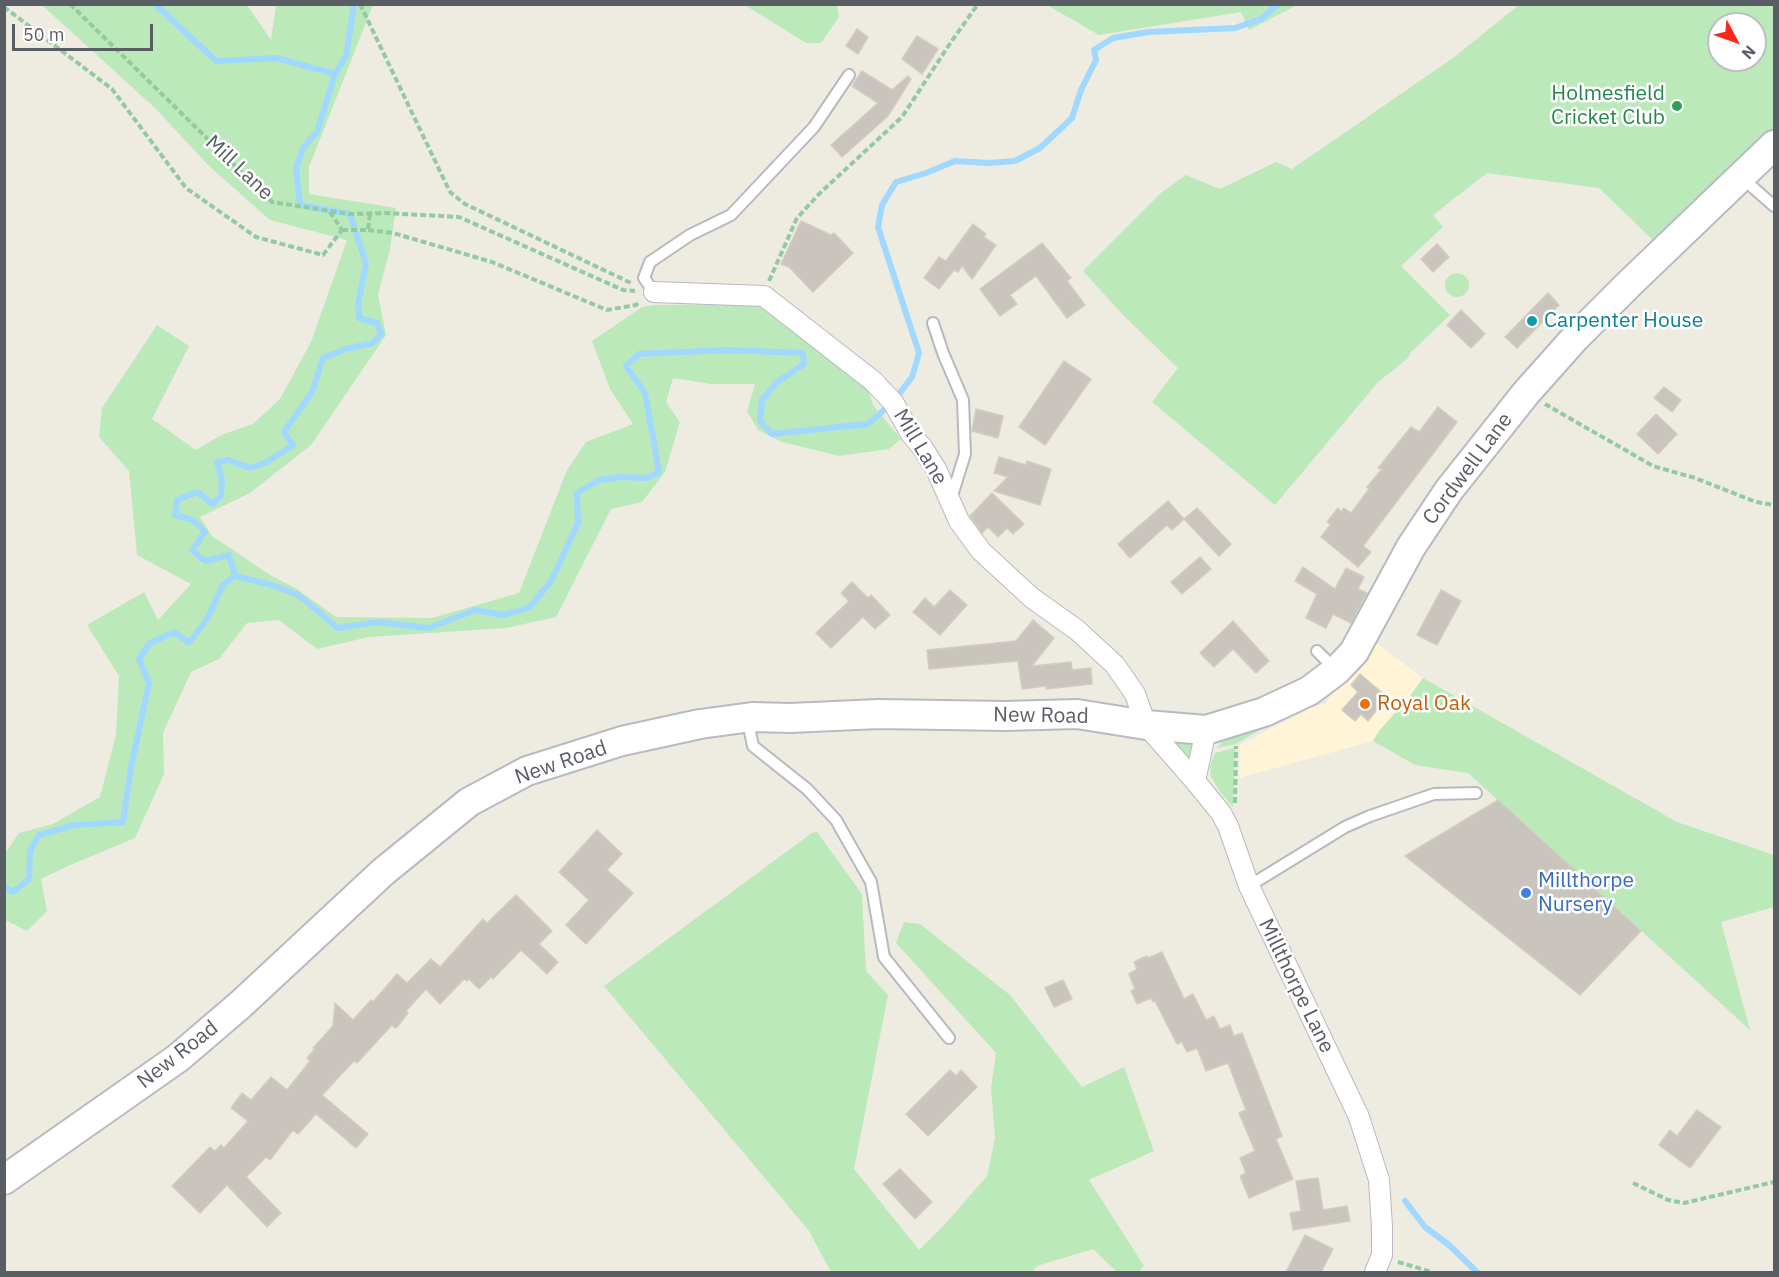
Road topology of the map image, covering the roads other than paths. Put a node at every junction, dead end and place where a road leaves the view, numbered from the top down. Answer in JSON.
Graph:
{"nodes":[{"id":1,"x":849,"y":75,"type":"dead end"},
{"id":2,"x":1774,"y":145,"type":"edge"},
{"id":3,"x":1740,"y":177,"type":"junction"},
{"id":4,"x":1774,"y":206,"type":"edge"},
{"id":5,"x":654,"y":292,"type":"joint"},
{"id":6,"x":933,"y":323,"type":"dead end"},
{"id":7,"x":951,"y":502,"type":"junction"},
{"id":8,"x":752,"y":717,"type":"junction"},
{"id":9,"x":1146,"y":725,"type":"junction"},
{"id":10,"x":1203,"y":741,"type":"junction"},
{"id":11,"x":1196,"y":781,"type":"junction"},
{"id":12,"x":1476,"y":793,"type":"dead end"},
{"id":13,"x":1249,"y":886,"type":"junction"},
{"id":14,"x":949,"y":1038,"type":"dead end"},
{"id":15,"x":4,"y":1180,"type":"edge"},
{"id":16,"x":1378,"y":1264,"type":"edge"}],
"edges":[{"from":1,"to":5,"type":"lane"},
{"from":2,"to":3,"type":"main road","name":"Cordwell Lane"},
{"from":3,"to":4,"type":"lane"},
{"from":3,"to":10,"type":"main road","name":"Cordwell Lane"},
{"from":5,"to":7,"type":"street","name":"Mill Lane"},
{"from":6,"to":7,"type":"lane"},
{"from":7,"to":9,"type":"street","name":"Mill Lane"},
{"from":8,"to":9,"type":"main road","name":"New Road"},
{"from":8,"to":14,"type":"lane"},
{"from":8,"to":15,"type":"main road","name":"New Road"},
{"from":9,"to":10,"type":"main road","name":"Cordwell Lane"},
{"from":9,"to":11,"type":"street","name":"Millthorpe Lane"},
{"from":10,"to":11,"type":"street"},
{"from":11,"to":13,"type":"street","name":"Millthorpe Lane"},
{"from":12,"to":13,"type":"lane"},
{"from":13,"to":16,"type":"street","name":"Millthorpe Lane"}]}
